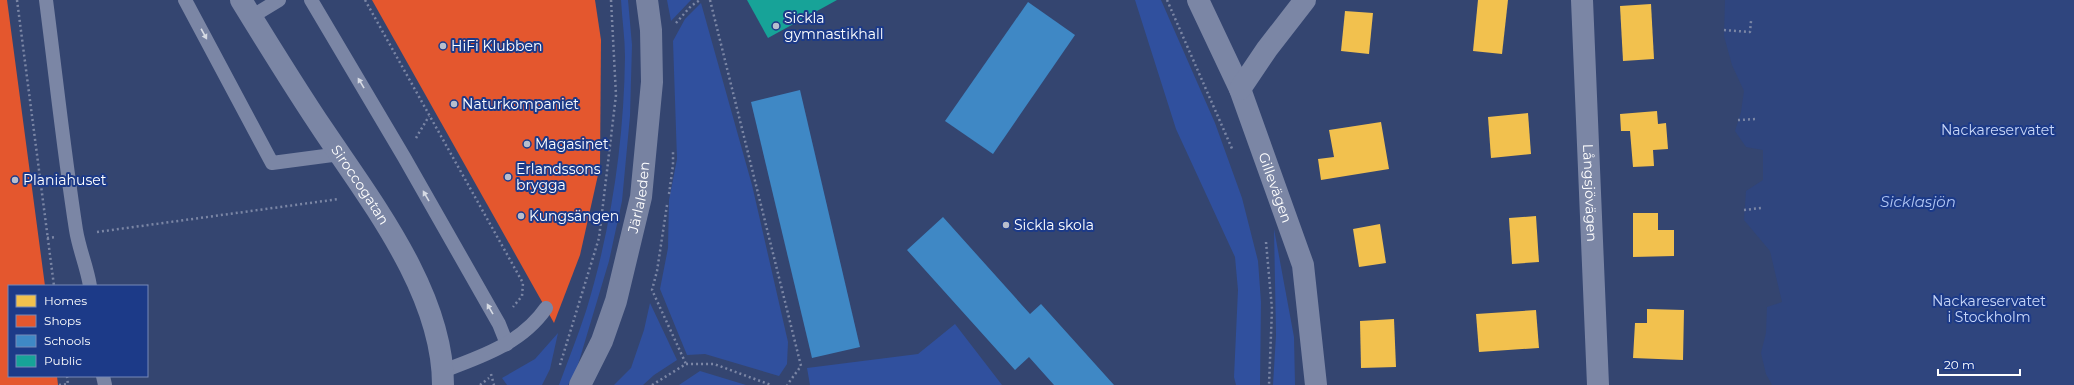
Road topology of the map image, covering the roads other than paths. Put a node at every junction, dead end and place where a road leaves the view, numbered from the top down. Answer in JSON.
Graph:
{"nodes":[{"id":1,"x":46,"y":0,"type":"edge"},
{"id":2,"x":185,"y":0,"type":"edge"},
{"id":3,"x":279,"y":0,"type":"edge"},
{"id":4,"x":311,"y":0,"type":"edge"},
{"id":5,"x":647,"y":0,"type":"edge"},
{"id":6,"x":1198,"y":0,"type":"edge"},
{"id":7,"x":1305,"y":0,"type":"edge"},
{"id":8,"x":1582,"y":0,"type":"edge"},
{"id":9,"x":246,"y":8,"type":"edge"},
{"id":10,"x":1240,"y":89,"type":"junction"},
{"id":11,"x":340,"y":154,"type":"junction"},
{"id":12,"x":90,"y":285,"type":"edge"},
{"id":13,"x":546,"y":308,"type":"dead end"},
{"id":14,"x":507,"y":344,"type":"junction"},
{"id":15,"x":443,"y":378,"type":"edge"},
{"id":16,"x":580,"y":385,"type":"edge"},
{"id":17,"x":1316,"y":385,"type":"edge"},
{"id":18,"x":1598,"y":385,"type":"edge"}],
"edges":[{"from":1,"to":12,"type":"lane"},
{"from":2,"to":11,"type":"lane","one_way":true},
{"from":3,"to":9,"type":"lane"},
{"from":14,"to":4,"type":"lane","one_way":true},
{"from":5,"to":16,"type":"main road","name":"Järlaleden"},
{"from":6,"to":10,"type":"street","name":"Gillevägen"},
{"from":7,"to":10,"type":"street"},
{"from":8,"to":18,"type":"street","name":"Långsjövägen"},
{"from":9,"to":11,"type":"street","name":"Siroccogatan"},
{"from":10,"to":17,"type":"street","name":"Gillevägen"},
{"from":11,"to":15,"type":"street","name":"Siroccogatan"},
{"from":13,"to":14,"type":"lane"},
{"from":14,"to":15,"type":"lane"}]}
